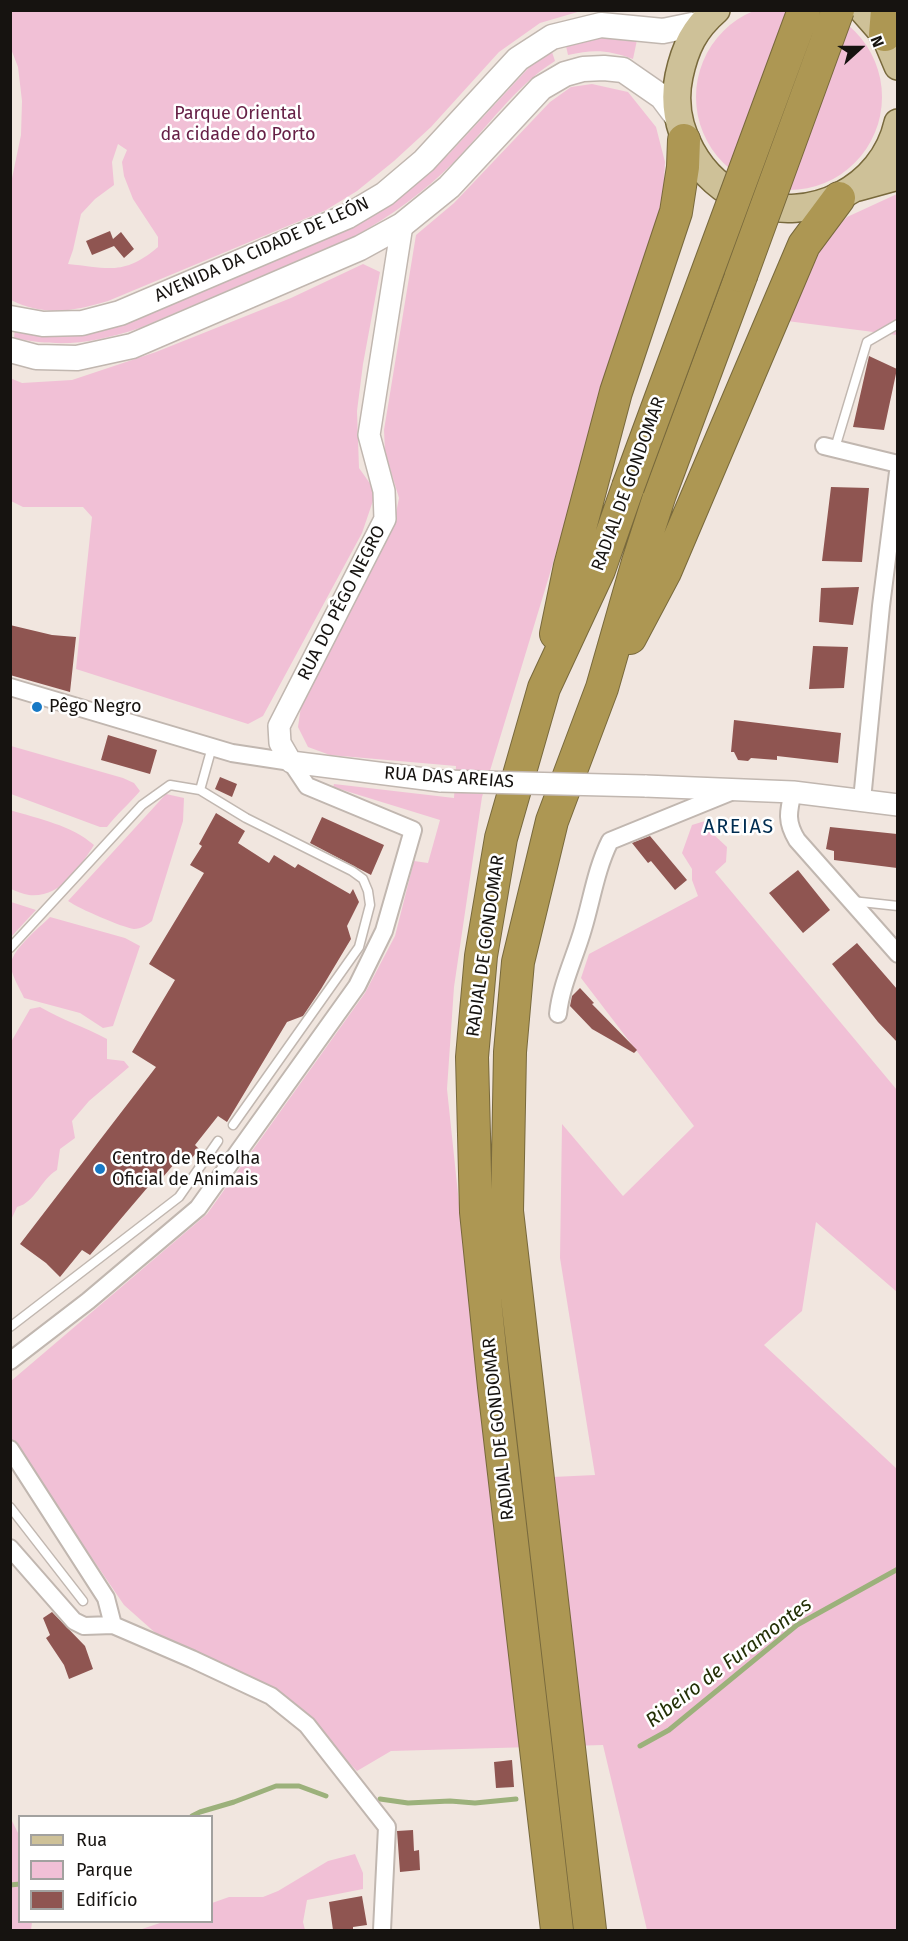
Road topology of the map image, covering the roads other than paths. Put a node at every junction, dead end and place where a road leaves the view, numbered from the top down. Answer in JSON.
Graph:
{"nodes":[{"id":1,"x":804,"y":10,"type":"edge"},
{"id":2,"x":838,"y":10,"type":"edge"},
{"id":3,"x":863,"y":10,"type":"edge"},
{"id":4,"x":709,"y":17,"type":"edge"},
{"id":5,"x":601,"y":18,"type":"edge"},
{"id":6,"x":886,"y":23,"type":"edge"},
{"id":7,"x":897,"y":66,"type":"edge"},
{"id":8,"x":897,"y":123,"type":"edge"},
{"id":9,"x":681,"y":128,"type":"junction"},
{"id":10,"x":897,"y":176,"type":"edge"},
{"id":11,"x":848,"y":193,"type":"junction"},
{"id":12,"x":402,"y":225,"type":"junction"},
{"id":13,"x":10,"y":318,"type":"edge"},
{"id":14,"x":897,"y":324,"type":"edge"},
{"id":15,"x":10,"y":350,"type":"edge"},
{"id":16,"x":829,"y":447,"type":"joint"},
{"id":17,"x":897,"y":464,"type":"edge"},
{"id":18,"x":897,"y":472,"type":"edge"},
{"id":19,"x":889,"y":608,"type":"edge"},
{"id":20,"x":10,"y":687,"type":"edge"},
{"id":21,"x":544,"y":688,"type":"junction"},
{"id":22,"x":602,"y":688,"type":"junction"},
{"id":23,"x":212,"y":747,"type":"junction"},
{"id":24,"x":291,"y":762,"type":"junction"},
{"id":25,"x":200,"y":790,"type":"junction"},
{"id":26,"x":734,"y":790,"type":"junction"},
{"id":27,"x":793,"y":792,"type":"junction"},
{"id":28,"x":862,"y":800,"type":"junction"},
{"id":29,"x":897,"y":805,"type":"edge"},
{"id":30,"x":852,"y":901,"type":"junction"},
{"id":31,"x":897,"y":906,"type":"edge"},
{"id":32,"x":10,"y":948,"type":"edge"},
{"id":33,"x":897,"y":954,"type":"edge"},
{"id":34,"x":558,"y":1014,"type":"dead end"},
{"id":35,"x":233,"y":1125,"type":"dead end"},
{"id":36,"x":218,"y":1141,"type":"dead end"},
{"id":37,"x":10,"y":1327,"type":"edge"},
{"id":38,"x":10,"y":1360,"type":"edge"},
{"id":39,"x":10,"y":1449,"type":"edge"},
{"id":40,"x":10,"y":1508,"type":"edge"},
{"id":41,"x":10,"y":1548,"type":"edge"},
{"id":42,"x":83,"y":1601,"type":"dead end"},
{"id":43,"x":112,"y":1625,"type":"junction"},
{"id":44,"x":382,"y":1930,"type":"edge"},
{"id":45,"x":557,"y":1930,"type":"edge"},
{"id":46,"x":590,"y":1930,"type":"edge"}],
"edges":[{"from":1,"to":21,"type":"highway","name":"RADIAL DE GONDOMAR","bridge":true},
{"from":2,"to":22,"type":"highway","name":"RADIAL DE GONDOMAR","bridge":true},
{"from":3,"to":6,"type":"main road"},
{"from":4,"to":5,"type":"main road","name":"AVENIDA DA CIDADE DE LEÓN"},
{"from":4,"to":9,"type":"main road"},
{"from":5,"to":13,"type":"main road","name":"AVENIDA DA CIDADE DE LEÓN"},
{"from":6,"to":7,"type":"main road"},
{"from":8,"to":11,"type":"main road"},
{"from":9,"to":11,"type":"main road"},
{"from":9,"to":12,"type":"main road","name":"AVENIDA DA CIDADE DE LEÓN"},
{"from":9,"to":21,"type":"highway"},
{"from":10,"to":11,"type":"main road"},
{"from":11,"to":22,"type":"highway"},
{"from":12,"to":15,"type":"main road","name":"AVENIDA DA CIDADE DE LEÓN"},
{"from":12,"to":24,"type":"street","name":"RUA DO PÊGO NEGRO"},
{"from":14,"to":16,"type":"lane"},
{"from":16,"to":17,"type":"street"},
{"from":18,"to":19,"type":"street"},
{"from":19,"to":28,"type":"street"},
{"from":20,"to":23,"type":"street","name":"RUA DAS AREIAS"},
{"from":21,"to":45,"type":"highway","name":"RADIAL DE GONDOMAR"},
{"from":22,"to":46,"type":"highway","name":"RADIAL DE GONDOMAR"},
{"from":23,"to":24,"type":"street","name":"RUA DAS AREIAS"},
{"from":23,"to":25,"type":"lane"},
{"from":24,"to":26,"type":"street","name":"RUA DAS AREIAS","bridge":true},
{"from":24,"to":38,"type":"street"},
{"from":25,"to":32,"type":"lane"},
{"from":25,"to":35,"type":"lane"},
{"from":26,"to":27,"type":"street","name":"RUA DAS AREIAS"},
{"from":26,"to":34,"type":"street"},
{"from":27,"to":28,"type":"street","name":"RUA DAS AREIAS"},
{"from":27,"to":30,"type":"street"},
{"from":28,"to":29,"type":"street","name":"RUA DAS AREIAS"},
{"from":30,"to":31,"type":"lane"},
{"from":30,"to":33,"type":"street"},
{"from":36,"to":37,"type":"lane"},
{"from":39,"to":43,"type":"street"},
{"from":40,"to":42,"type":"lane"},
{"from":41,"to":43,"type":"street"},
{"from":43,"to":44,"type":"street"}]}
